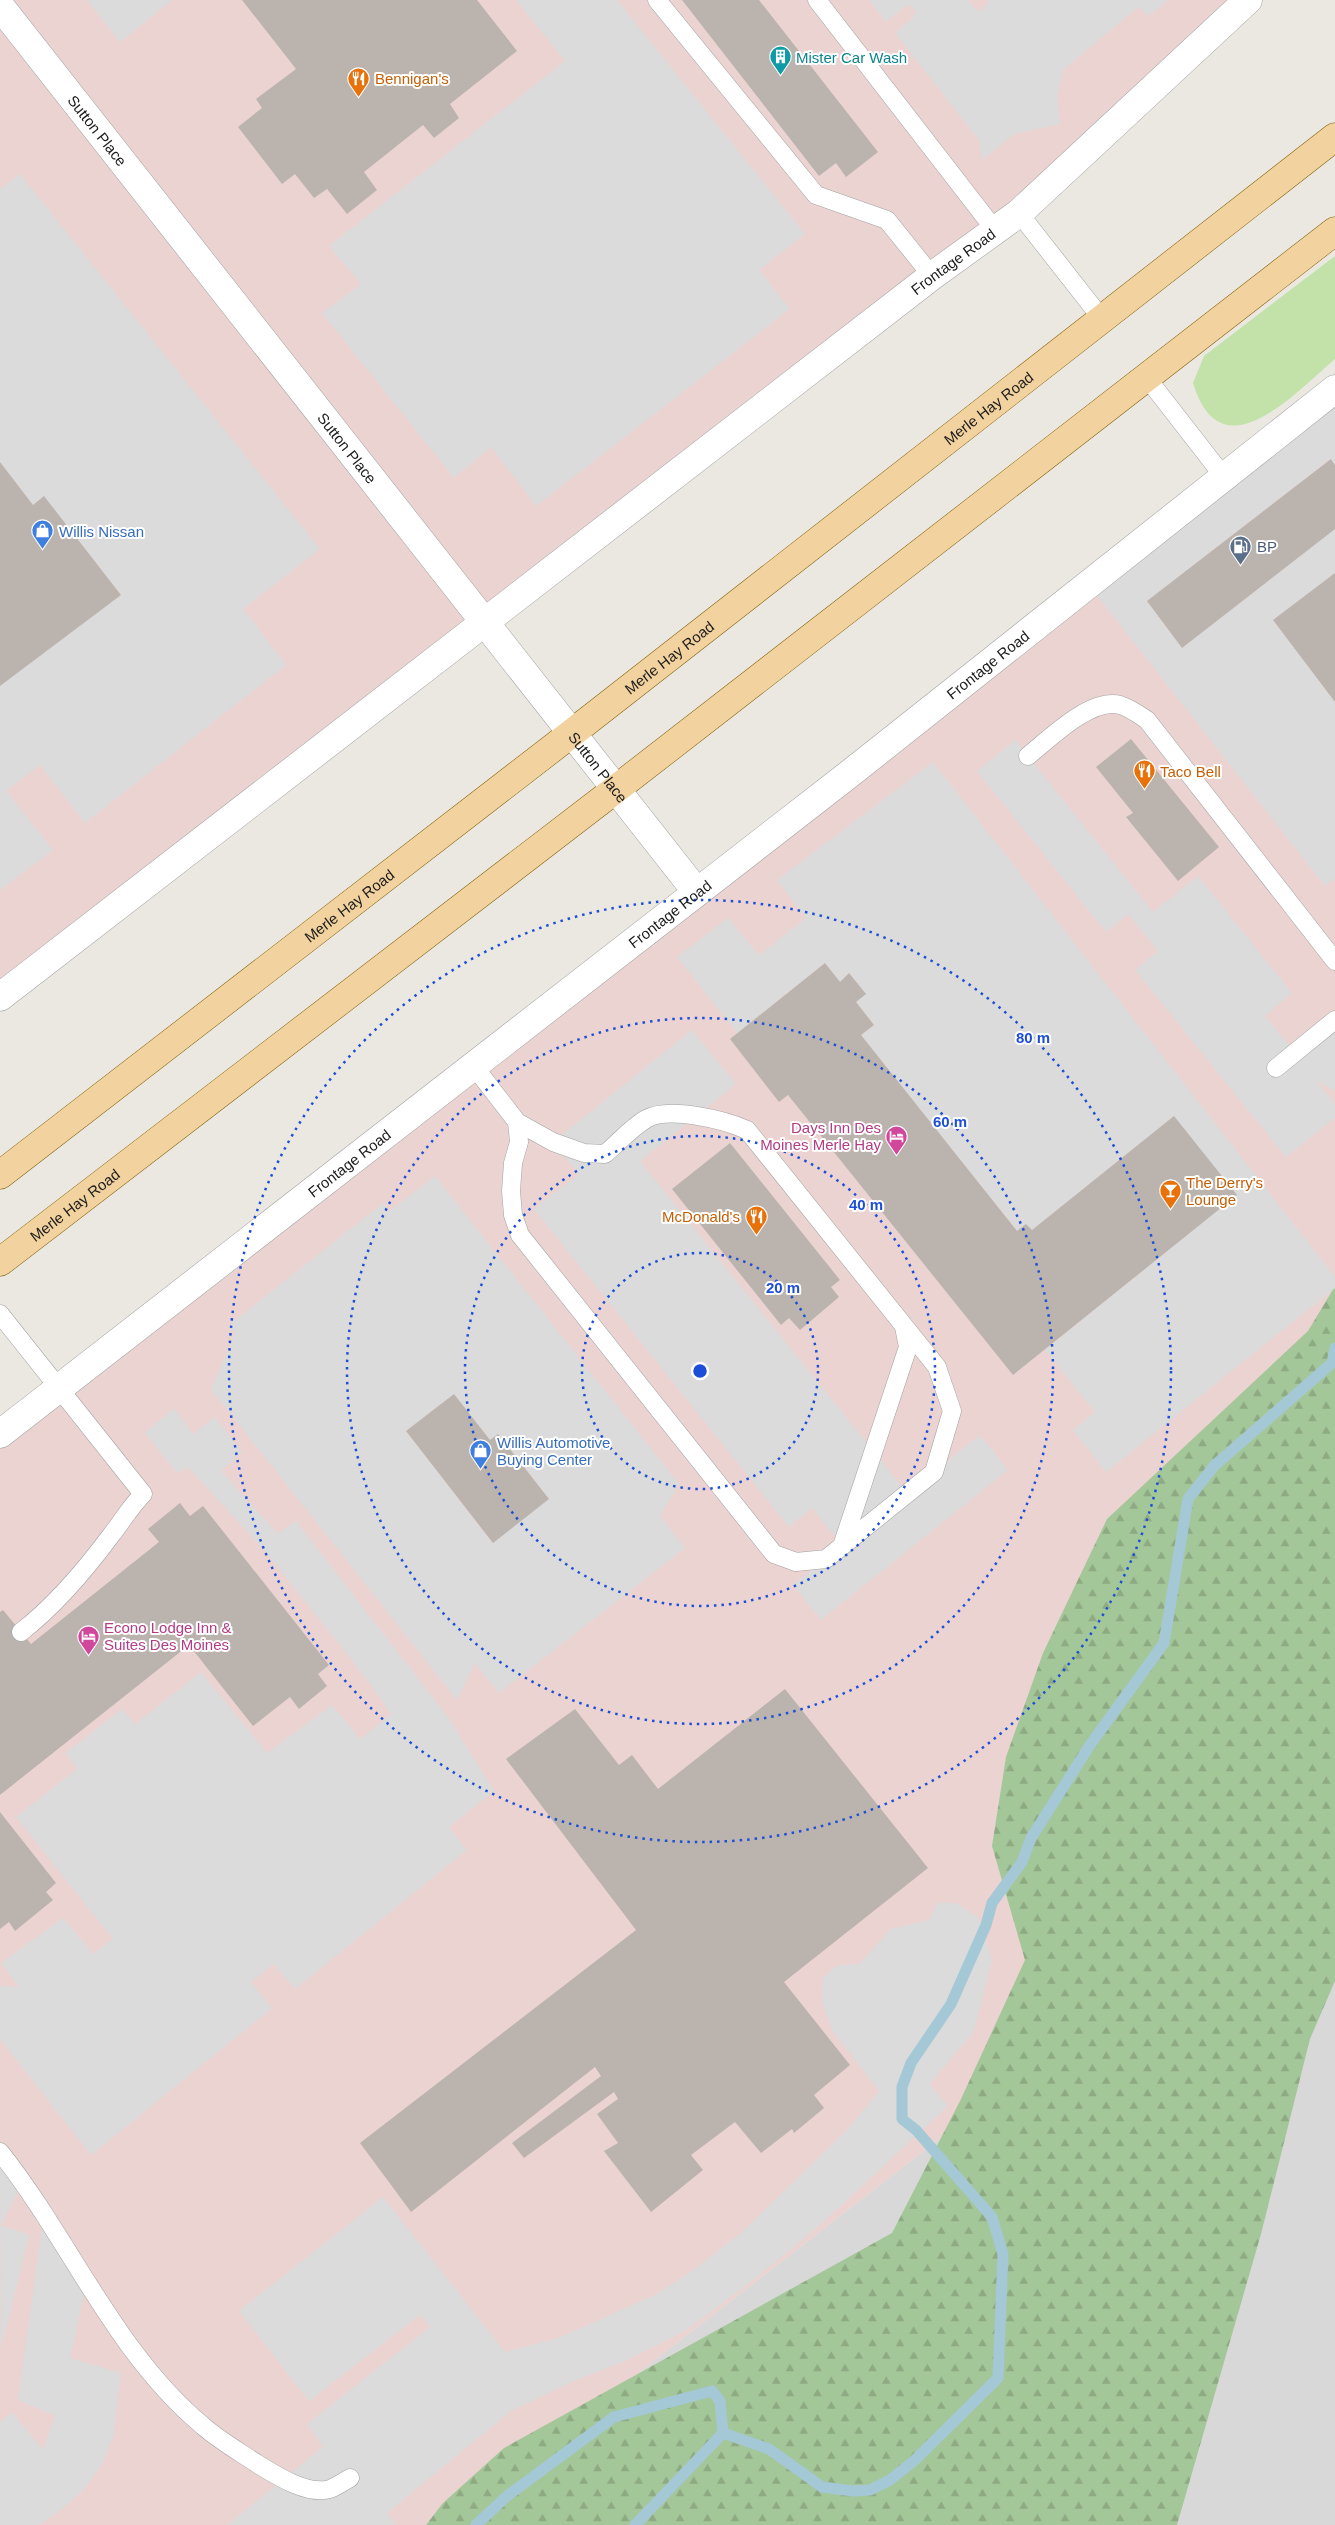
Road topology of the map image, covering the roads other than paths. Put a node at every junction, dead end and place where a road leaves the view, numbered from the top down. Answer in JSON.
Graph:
{"nodes":[{"id":1,"x":657,"y":0,"type":"edge"},
{"id":2,"x":817,"y":0,"type":"edge"},
{"id":3,"x":1248,"y":0,"type":"edge"},
{"id":4,"x":0,"y":6,"type":"edge"},
{"id":5,"x":1335,"y":137,"type":"edge"},
{"id":6,"x":1020,"y":213,"type":"junction"},
{"id":7,"x":995,"y":230,"type":"junction"},
{"id":8,"x":1335,"y":231,"type":"edge"},
{"id":9,"x":932,"y":276,"type":"junction"},
{"id":10,"x":1102,"y":319,"type":"junction"},
{"id":11,"x":1147,"y":378,"type":"junction"},
{"id":12,"x":1335,"y":390,"type":"edge"},
{"id":13,"x":1224,"y":477,"type":"junction"},
{"id":14,"x":485,"y":622,"type":"junction"},
{"id":15,"x":572,"y":733,"type":"junction"},
{"id":16,"x":1028,"y":756,"type":"dead end"},
{"id":17,"x":616,"y":790,"type":"junction"},
{"id":18,"x":696,"y":891,"type":"junction"},
{"id":19,"x":1335,"y":961,"type":"edge"},
{"id":20,"x":0,"y":996,"type":"edge"},
{"id":21,"x":1335,"y":1020,"type":"edge"},
{"id":22,"x":473,"y":1065,"type":"junction"},
{"id":23,"x":1276,"y":1068,"type":"dead end"},
{"id":24,"x":517,"y":1122,"type":"junction"},
{"id":25,"x":0,"y":1175,"type":"edge"},
{"id":26,"x":0,"y":1262,"type":"edge"},
{"id":27,"x":0,"y":1314,"type":"edge"},
{"id":28,"x":903,"y":1324,"type":"junction"},
{"id":29,"x":60,"y":1388,"type":"junction"},
{"id":30,"x":0,"y":1434,"type":"edge"},
{"id":31,"x":842,"y":1546,"type":"junction"},
{"id":32,"x":21,"y":1632,"type":"dead end"},
{"id":33,"x":0,"y":2152,"type":"edge"},
{"id":34,"x":350,"y":2478,"type":"dead end"}],
"edges":[{"from":1,"to":9,"type":"lane"},
{"from":2,"to":7,"type":"lane"},
{"from":3,"to":6,"type":"street","name":"Frontage Road"},
{"from":4,"to":14,"type":"street","name":"Sutton Place"},
{"from":5,"to":10,"type":"main road","name":"Merle Hay Road"},
{"from":6,"to":7,"type":"street","name":"Frontage Road"},
{"from":6,"to":10,"type":"lane"},
{"from":7,"to":9,"type":"street","name":"Frontage Road"},
{"from":8,"to":11,"type":"main road","name":"Merle Hay Road"},
{"from":9,"to":14,"type":"street","name":"Frontage Road"},
{"from":10,"to":15,"type":"main road","name":"Merle Hay Road"},
{"from":11,"to":13,"type":"lane"},
{"from":11,"to":17,"type":"main road","name":"Merle Hay Road"},
{"from":12,"to":13,"type":"street","name":"Frontage Road"},
{"from":13,"to":18,"type":"street","name":"Frontage Road"},
{"from":14,"to":15,"type":"street","name":"Sutton Place"},
{"from":14,"to":20,"type":"street","name":"Frontage Road"},
{"from":15,"to":17,"type":"street","name":"Sutton Place"},
{"from":15,"to":25,"type":"main road","name":"Merle Hay Road"},
{"from":16,"to":19,"type":"lane"},
{"from":17,"to":18,"type":"street","name":"Sutton Place"},
{"from":17,"to":26,"type":"main road","name":"Merle Hay Road"},
{"from":18,"to":22,"type":"street","name":"Frontage Road"},
{"from":21,"to":23,"type":"lane"},
{"from":22,"to":24,"type":"lane"},
{"from":22,"to":29,"type":"street","name":"Frontage Road"},
{"from":24,"to":28,"type":"lane"},
{"from":24,"to":31,"type":"lane"},
{"from":27,"to":29,"type":"lane"},
{"from":28,"to":31,"type":"lane"},
{"from":28,"to":31,"type":"lane"},
{"from":29,"to":30,"type":"street","name":"Frontage Road"},
{"from":29,"to":32,"type":"lane"},
{"from":33,"to":34,"type":"lane"}]}
